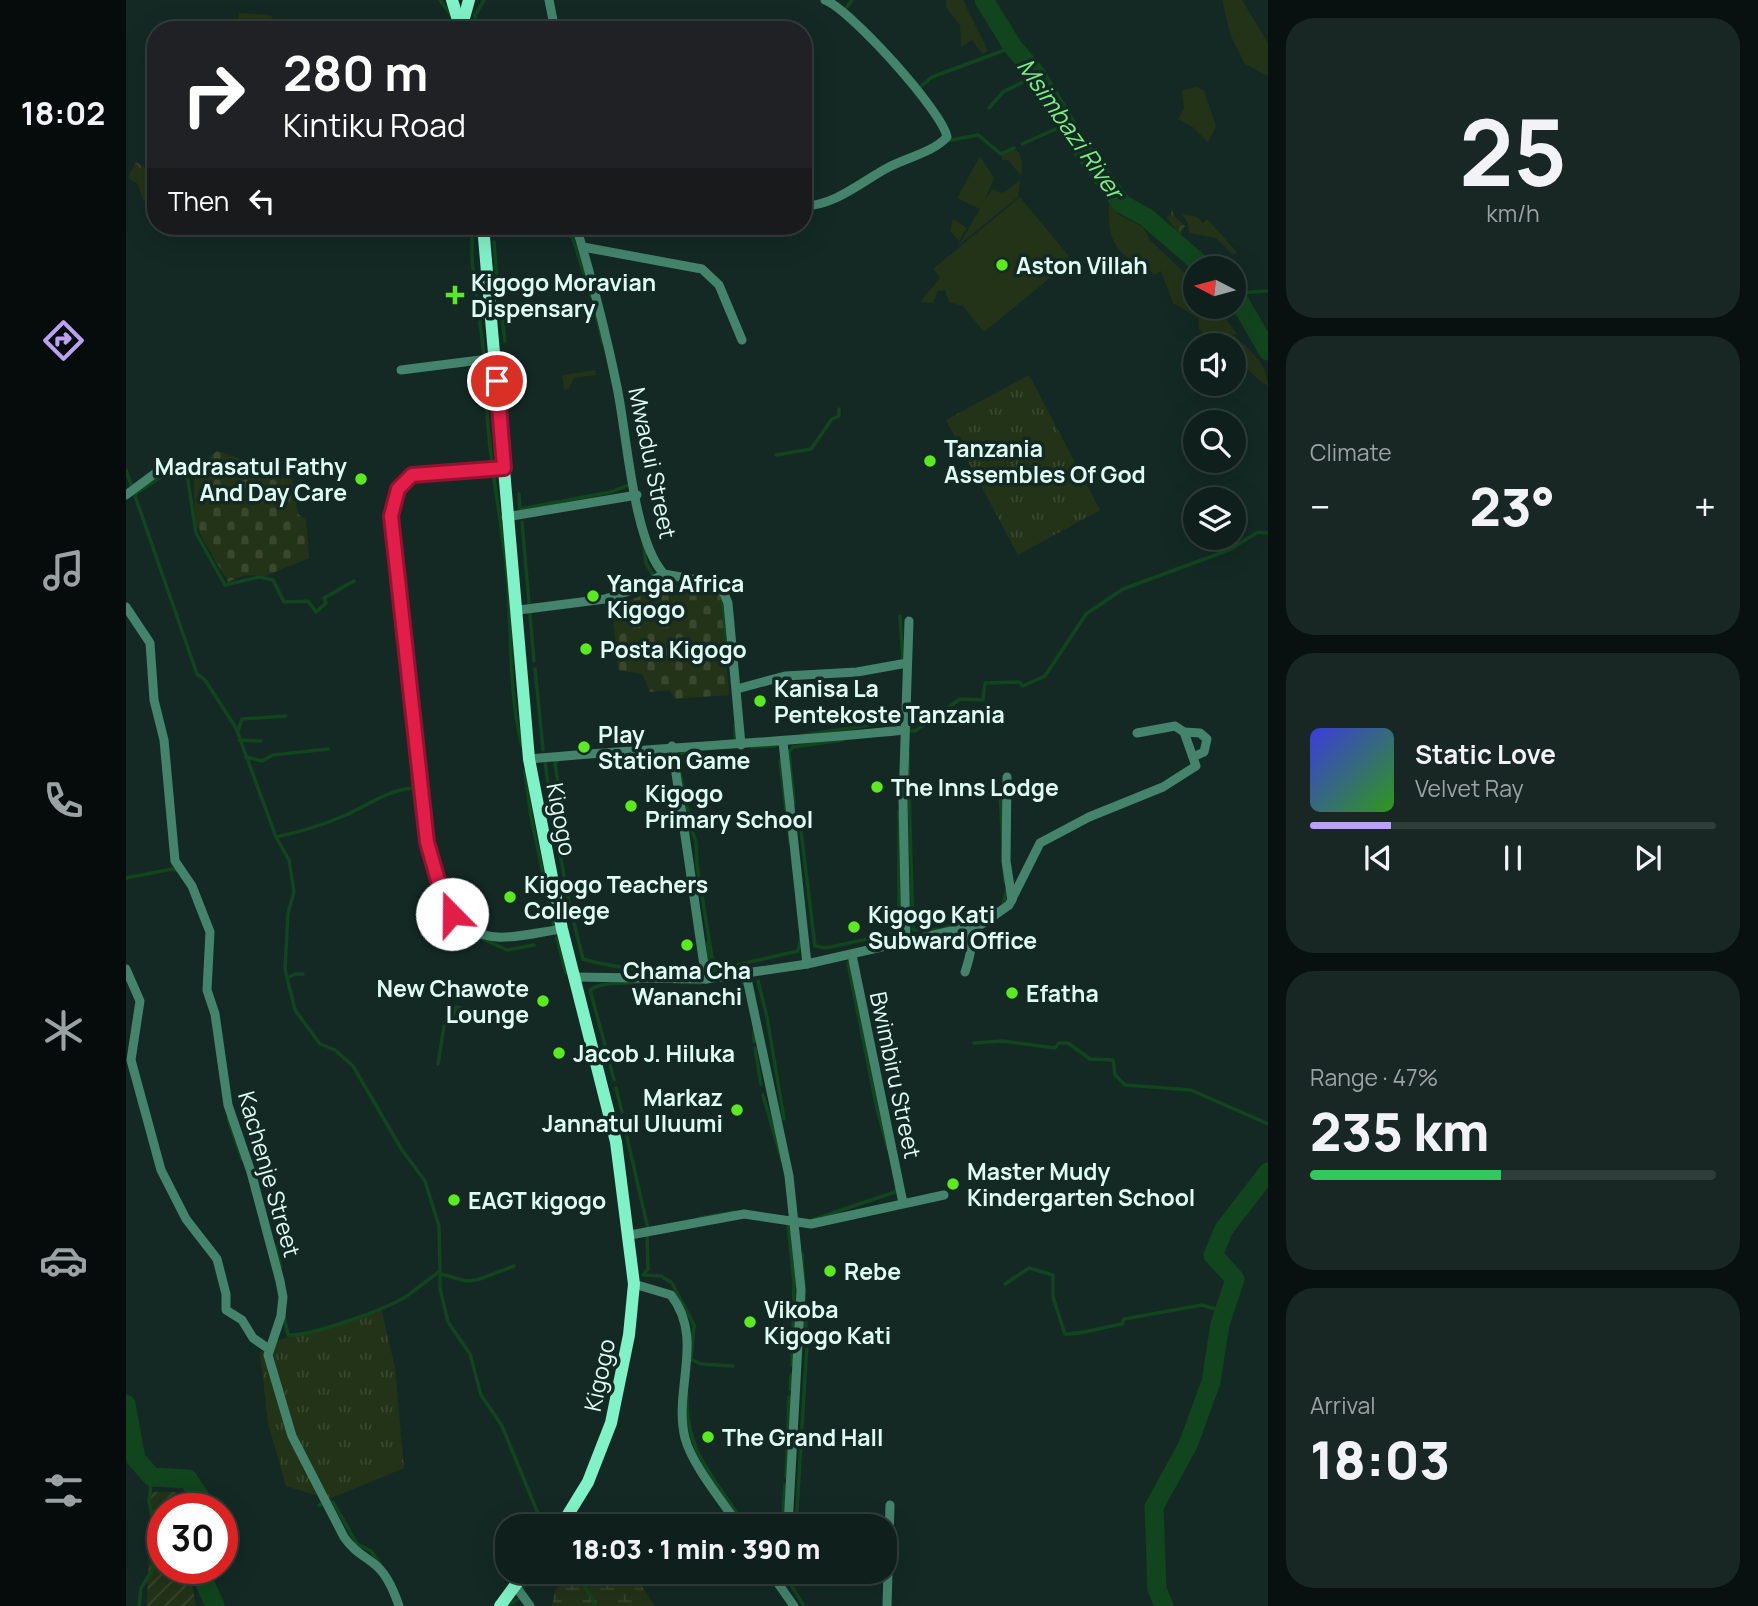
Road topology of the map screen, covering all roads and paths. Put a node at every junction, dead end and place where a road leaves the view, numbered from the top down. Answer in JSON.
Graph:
{"nodes":[{"id":1,"x":452,"y":0,"type":"edge"},
{"id":2,"x":469,"y":0,"type":"edge"},
{"id":3,"x":549,"y":0,"type":"edge"},
{"id":4,"x":825,"y":0,"type":"edge"},
{"id":5,"x":459,"y":21,"type":"edge"},
{"id":6,"x":463,"y":21,"type":"edge"},
{"id":7,"x":553,"y":21,"type":"edge"},
{"id":8,"x":812,"y":204,"type":"edge"},
{"id":9,"x":484,"y":235,"type":"edge"},
{"id":10,"x":579,"y":235,"type":"edge"},
{"id":11,"x":583,"y":247,"type":"junction"},
{"id":12,"x":742,"y":340,"type":"dead end"},
{"id":13,"x":496,"y":358,"type":"junction"},
{"id":14,"x":401,"y":370,"type":"dead end"},
{"id":15,"x":169,"y":463,"type":"dead end"},
{"id":16,"x":504,"y":468,"type":"junction"},
{"id":17,"x":126,"y":495,"type":"edge"},
{"id":18,"x":636,"y":495,"type":"junction"},
{"id":19,"x":506,"y":517,"type":"junction"},
{"id":20,"x":664,"y":574,"type":"junction"},
{"id":21,"x":126,"y":607,"type":"edge"},
{"id":22,"x":519,"y":610,"type":"junction"},
{"id":23,"x":908,"y":621,"type":"dead end"},
{"id":24,"x":907,"y":663,"type":"junction"},
{"id":25,"x":737,"y":689,"type":"junction"},
{"id":26,"x":904,"y":730,"type":"junction"},
{"id":27,"x":1184,"y":732,"type":"junction"},
{"id":28,"x":1138,"y":733,"type":"dead end"},
{"id":29,"x":783,"y":742,"type":"junction"},
{"id":30,"x":741,"y":744,"type":"junction"},
{"id":31,"x":672,"y":746,"type":"junction"},
{"id":32,"x":1193,"y":757,"type":"junction"},
{"id":33,"x":529,"y":759,"type":"junction"},
{"id":34,"x":1007,"y":777,"type":"dead end"},
{"id":35,"x":1012,"y":901,"type":"junction"},
{"id":36,"x":966,"y":927,"type":"junction"},
{"id":37,"x":562,"y":929,"type":"junction"},
{"id":38,"x":906,"y":941,"type":"junction"},
{"id":39,"x":852,"y":955,"type":"junction"},
{"id":40,"x":807,"y":964,"type":"junction"},
{"id":41,"x":126,"y":969,"type":"edge"},
{"id":42,"x":965,"y":972,"type":"dead end"},
{"id":43,"x":746,"y":974,"type":"junction"},
{"id":44,"x":573,"y":977,"type":"junction"},
{"id":45,"x":706,"y":979,"type":"junction"},
{"id":46,"x":944,"y":1195,"type":"dead end"},
{"id":47,"x":903,"y":1203,"type":"junction"},
{"id":48,"x":793,"y":1222,"type":"junction"},
{"id":49,"x":630,"y":1235,"type":"junction"},
{"id":50,"x":634,"y":1284,"type":"junction"},
{"id":51,"x":269,"y":1349,"type":"junction"},
{"id":52,"x":890,"y":1505,"type":"dead end"},
{"id":53,"x":569,"y":1514,"type":"edge"},
{"id":54,"x":732,"y":1514,"type":"edge"},
{"id":55,"x":789,"y":1514,"type":"edge"},
{"id":56,"x":514,"y":1584,"type":"joint"},
{"id":57,"x":780,"y":1584,"type":"edge"},
{"id":58,"x":399,"y":1606,"type":"edge"},
{"id":59,"x":500,"y":1606,"type":"edge"},
{"id":60,"x":530,"y":1606,"type":"edge"},
{"id":61,"x":794,"y":1606,"type":"edge"},
{"id":62,"x":887,"y":1606,"type":"edge"}],
"edges":[{"from":1,"to":5,"type":"main road"},
{"from":2,"to":6,"type":"main road"},
{"from":3,"to":7,"type":"street"},
{"from":4,"to":8,"type":"street"},
{"from":9,"to":13,"type":"main road","name":"Kigogo"},
{"from":10,"to":11,"type":"street","name":"Mwadui Street"},
{"from":11,"to":12,"type":"street"},
{"from":11,"to":18,"type":"street","name":"Mwadui Street"},
{"from":13,"to":14,"type":"street"},
{"from":13,"to":16,"type":"main road","name":"Kigogo"},
{"from":15,"to":17,"type":"street"},
{"from":16,"to":19,"type":"main road","name":"Kigogo"},
{"from":16,"to":37,"type":"street"},
{"from":18,"to":19,"type":"street"},
{"from":18,"to":20,"type":"street","name":"Mwadui Street"},
{"from":19,"to":22,"type":"main road","name":"Kigogo"},
{"from":20,"to":22,"type":"street"},
{"from":20,"to":25,"type":"street","name":"Mwadui Street"},
{"from":21,"to":51,"type":"street","name":"Kachenje Street"},
{"from":22,"to":33,"type":"main road","name":"Kigogo"},
{"from":23,"to":24,"type":"street"},
{"from":24,"to":25,"type":"street"},
{"from":24,"to":26,"type":"street"},
{"from":25,"to":30,"type":"street","name":"Mwadui Street"},
{"from":26,"to":29,"type":"street"},
{"from":26,"to":38,"type":"street"},
{"from":27,"to":28,"type":"street"},
{"from":27,"to":32,"type":"street"},
{"from":27,"to":32,"type":"street"},
{"from":29,"to":30,"type":"street"},
{"from":29,"to":40,"type":"street"},
{"from":30,"to":31,"type":"street"},
{"from":31,"to":33,"type":"street"},
{"from":31,"to":45,"type":"street"},
{"from":32,"to":35,"type":"street"},
{"from":33,"to":37,"type":"main road","name":"Kigogo"},
{"from":34,"to":35,"type":"street"},
{"from":35,"to":36,"type":"street"},
{"from":36,"to":38,"type":"street"},
{"from":36,"to":42,"type":"street"},
{"from":37,"to":44,"type":"main road","name":"Kigogo"},
{"from":38,"to":39,"type":"street"},
{"from":39,"to":40,"type":"street"},
{"from":39,"to":47,"type":"street","name":"Bwimbiru Street"},
{"from":40,"to":43,"type":"street"},
{"from":41,"to":51,"type":"street"},
{"from":43,"to":45,"type":"street"},
{"from":43,"to":48,"type":"street"},
{"from":44,"to":45,"type":"street"},
{"from":44,"to":49,"type":"main road","name":"Kigogo"},
{"from":46,"to":47,"type":"street"},
{"from":47,"to":48,"type":"street"},
{"from":48,"to":49,"type":"street"},
{"from":48,"to":55,"type":"street"},
{"from":49,"to":50,"type":"main road","name":"Kigogo"},
{"from":50,"to":53,"type":"main road","name":"Kigogo"},
{"from":50,"to":54,"type":"street"},
{"from":51,"to":58,"type":"street"},
{"from":52,"to":62,"type":"street"},
{"from":56,"to":59,"type":"main road"},
{"from":56,"to":60,"type":"street"},
{"from":57,"to":61,"type":"street"}]}
